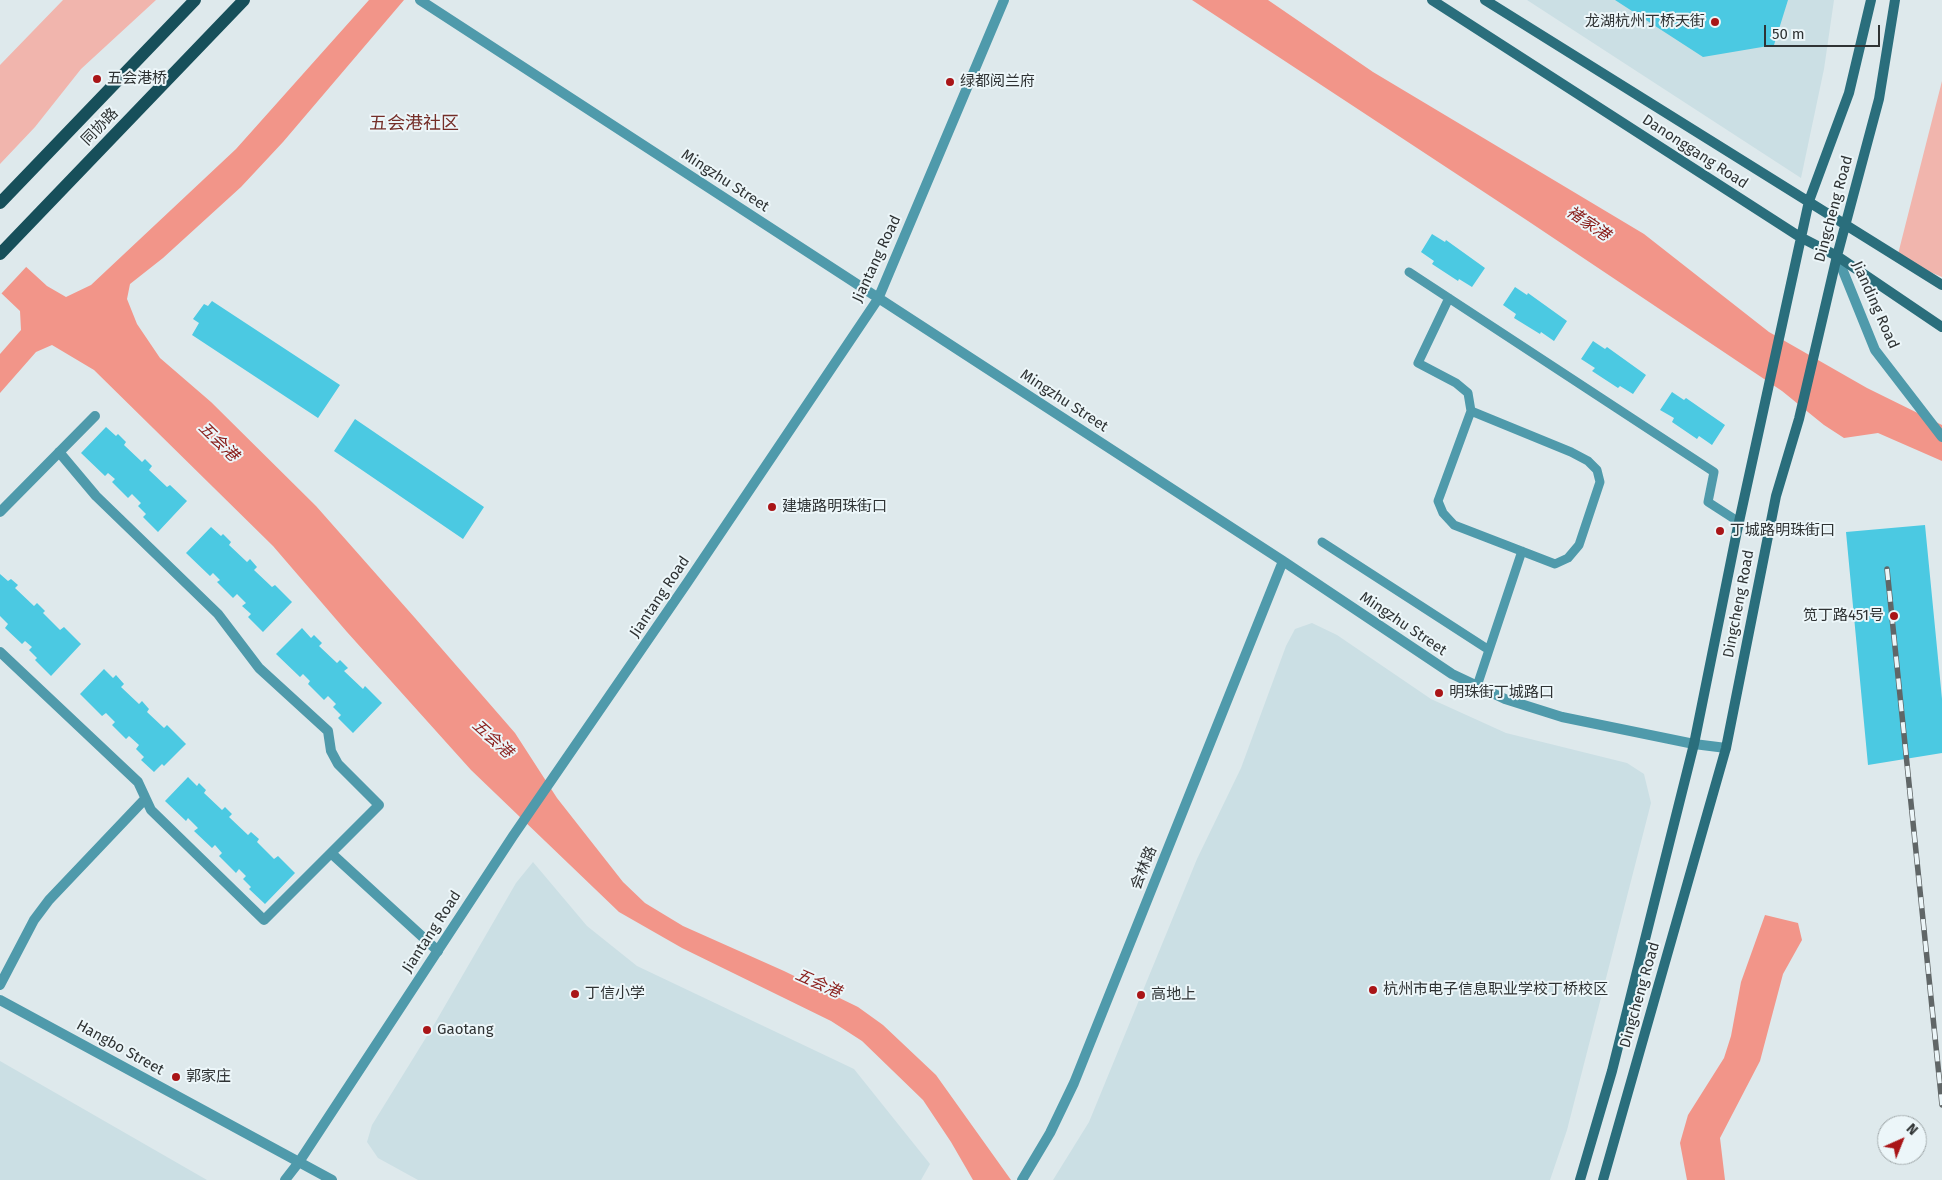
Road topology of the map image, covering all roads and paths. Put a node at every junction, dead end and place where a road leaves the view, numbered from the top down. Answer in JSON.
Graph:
{"nodes":[{"id":1,"x":195,"y":0,"type":"edge"},
{"id":2,"x":244,"y":0,"type":"edge"},
{"id":3,"x":420,"y":0,"type":"edge"},
{"id":4,"x":1004,"y":0,"type":"edge"},
{"id":5,"x":1432,"y":0,"type":"edge"},
{"id":6,"x":1485,"y":0,"type":"edge"},
{"id":7,"x":1871,"y":0,"type":"edge"},
{"id":8,"x":1895,"y":0,"type":"edge"},
{"id":9,"x":1808,"y":201,"type":"junction"},
{"id":10,"x":0,"y":203,"type":"edge"},
{"id":11,"x":1845,"y":225,"type":"junction"},
{"id":12,"x":1800,"y":237,"type":"junction"},
{"id":13,"x":0,"y":254,"type":"edge"},
{"id":14,"x":1837,"y":256,"type":"junction"},
{"id":15,"x":1409,"y":272,"type":"dead end"},
{"id":16,"x":1942,"y":285,"type":"edge"},
{"id":17,"x":1449,"y":298,"type":"junction"},
{"id":18,"x":878,"y":299,"type":"junction"},
{"id":19,"x":1942,"y":327,"type":"edge"},
{"id":20,"x":1942,"y":337,"type":"edge"},
{"id":21,"x":1471,"y":411,"type":"junction"},
{"id":22,"x":95,"y":416,"type":"dead end"},
{"id":23,"x":1942,"y":437,"type":"edge"},
{"id":24,"x":59,"y":452,"type":"junction"},
{"id":25,"x":0,"y":512,"type":"edge"},
{"id":26,"x":1739,"y":522,"type":"junction"},
{"id":27,"x":1322,"y":542,"type":"dead end"},
{"id":28,"x":1522,"y":551,"type":"junction"},
{"id":29,"x":1282,"y":561,"type":"junction"},
{"id":30,"x":1489,"y":650,"type":"junction"},
{"id":31,"x":0,"y":652,"type":"edge"},
{"id":32,"x":1477,"y":686,"type":"junction"},
{"id":33,"x":1694,"y":744,"type":"junction"},
{"id":34,"x":1726,"y":748,"type":"junction"},
{"id":35,"x":145,"y":798,"type":"junction"},
{"id":36,"x":332,"y":854,"type":"junction"},
{"id":37,"x":438,"y":951,"type":"junction"},
{"id":38,"x":0,"y":986,"type":"edge"},
{"id":39,"x":0,"y":1000,"type":"edge"},
{"id":40,"x":299,"y":1162,"type":"junction"},
{"id":41,"x":285,"y":1180,"type":"edge"},
{"id":42,"x":332,"y":1180,"type":"edge"},
{"id":43,"x":1022,"y":1180,"type":"edge"},
{"id":44,"x":1580,"y":1180,"type":"edge"},
{"id":45,"x":1603,"y":1180,"type":"edge"}],
"edges":[{"from":1,"to":10,"type":"main road","name":"同协路"},
{"from":2,"to":13,"type":"main road","name":"同协路"},
{"from":3,"to":18,"type":"street","name":"Mingzhu Street"},
{"from":4,"to":18,"type":"street","name":"Jiantang Road"},
{"from":5,"to":12,"type":"main road","name":"Danonggang Road"},
{"from":6,"to":9,"type":"main road","name":"Danonggang Road"},
{"from":7,"to":9,"type":"main road","name":"Dingcheng Road"},
{"from":8,"to":11,"type":"main road","name":"Dingcheng Road"},
{"from":9,"to":11,"type":"main road","name":"Danonggang Road"},
{"from":9,"to":12,"type":"main road","name":"Dingcheng Road"},
{"from":11,"to":14,"type":"main road","name":"Dingcheng Road"},
{"from":11,"to":16,"type":"main road","name":"Danonggang Road"},
{"from":12,"to":14,"type":"main road","name":"Danonggang Road"},
{"from":12,"to":26,"type":"main road","name":"Dingcheng Road"},
{"from":14,"to":19,"type":"main road","name":"Danonggang Road"},
{"from":14,"to":23,"type":"street","name":"Jianding Road"},
{"from":14,"to":34,"type":"main road","name":"Dingcheng Road"},
{"from":15,"to":17,"type":"lane"},
{"from":17,"to":21,"type":"lane"},
{"from":17,"to":26,"type":"lane"},
{"from":18,"to":29,"type":"street","name":"Mingzhu Street"},
{"from":18,"to":37,"type":"street","name":"Jiantang Road"},
{"from":19,"to":20,"type":"street"},
{"from":21,"to":28,"type":"lane"},
{"from":21,"to":28,"type":"lane"},
{"from":22,"to":24,"type":"street"},
{"from":24,"to":25,"type":"street"},
{"from":24,"to":36,"type":"street"},
{"from":26,"to":33,"type":"main road","name":"Dingcheng Road"},
{"from":27,"to":30,"type":"lane"},
{"from":28,"to":30,"type":"lane"},
{"from":29,"to":32,"type":"street","name":"Mingzhu Street"},
{"from":29,"to":43,"type":"street","name":"会林路"},
{"from":30,"to":32,"type":"lane"},
{"from":31,"to":35,"type":"street"},
{"from":32,"to":33,"type":"street","name":"Mingzhu Street"},
{"from":33,"to":34,"type":"street","name":"Mingzhu Street"},
{"from":33,"to":44,"type":"main road","name":"Dingcheng Road"},
{"from":34,"to":45,"type":"main road","name":"Dingcheng Road"},
{"from":35,"to":36,"type":"street"},
{"from":35,"to":38,"type":"street"},
{"from":36,"to":37,"type":"street"},
{"from":37,"to":40,"type":"street","name":"Jiantang Road"},
{"from":39,"to":40,"type":"street","name":"Hangbo Street"},
{"from":40,"to":41,"type":"street","name":"Jiantang Road"},
{"from":40,"to":42,"type":"street","name":"Hangbo Street"}]}
